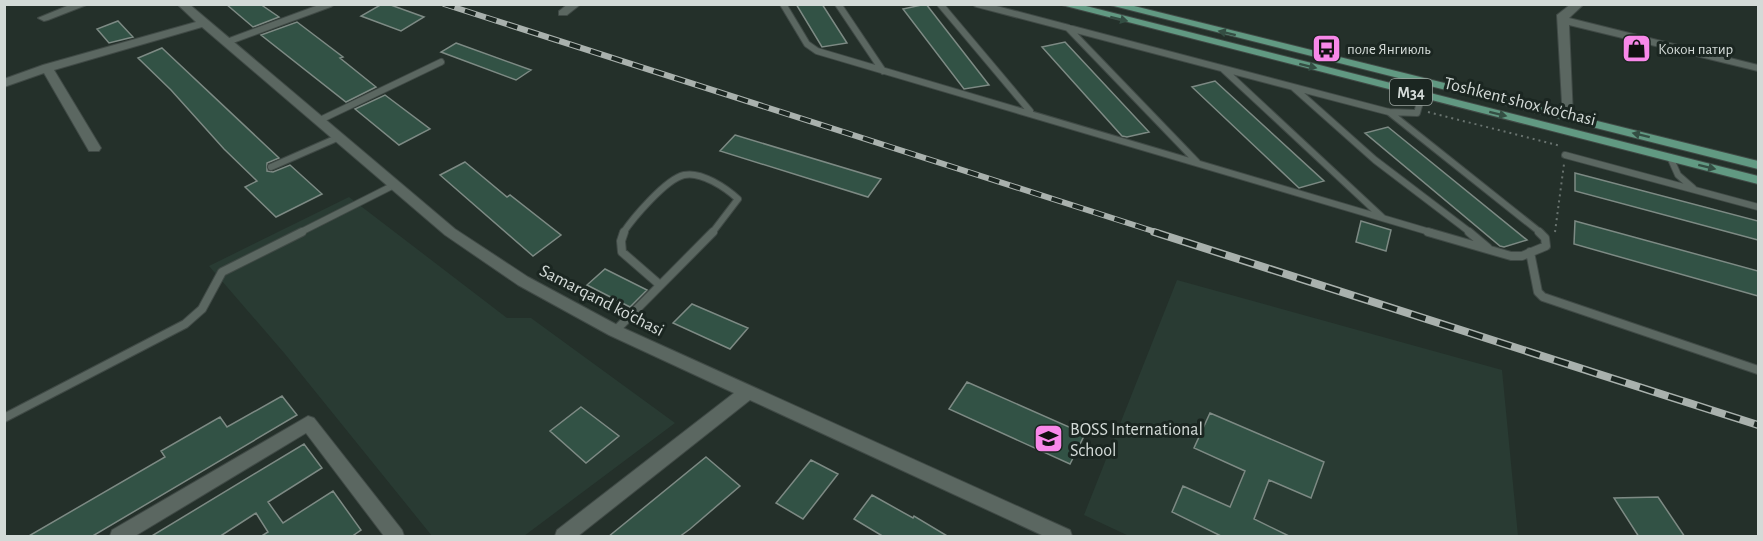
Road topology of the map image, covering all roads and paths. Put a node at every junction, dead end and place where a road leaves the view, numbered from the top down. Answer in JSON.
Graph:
{"nodes":[{"id":1,"x":84,"y":4,"type":"edge"},
{"id":2,"x":182,"y":4,"type":"edge"},
{"id":3,"x":330,"y":4,"type":"edge"},
{"id":4,"x":576,"y":4,"type":"edge"},
{"id":5,"x":783,"y":4,"type":"edge"},
{"id":6,"x":838,"y":4,"type":"edge"},
{"id":7,"x":940,"y":4,"type":"edge"},
{"id":8,"x":977,"y":4,"type":"edge"},
{"id":9,"x":1063,"y":4,"type":"edge"},
{"id":10,"x":1111,"y":4,"type":"edge"},
{"id":11,"x":1579,"y":4,"type":"edge"},
{"id":12,"x":563,"y":13,"type":"dead end"},
{"id":13,"x":44,"y":18,"type":"dead end"},
{"id":14,"x":1563,"y":20,"type":"junction"},
{"id":15,"x":205,"y":23,"type":"junction"},
{"id":16,"x":1068,"y":28,"type":"junction"},
{"id":17,"x":227,"y":42,"type":"junction"},
{"id":18,"x":441,"y":62,"type":"dead end"},
{"id":19,"x":46,"y":68,"type":"junction"},
{"id":20,"x":1222,"y":68,"type":"junction"},
{"id":21,"x":1758,"y":68,"type":"edge"},
{"id":22,"x":883,"y":71,"type":"junction"},
{"id":23,"x":4,"y":82,"type":"edge"},
{"id":24,"x":1293,"y":87,"type":"junction"},
{"id":25,"x":1422,"y":95,"type":"junction"},
{"id":26,"x":1418,"y":110,"type":"junction"},
{"id":27,"x":1389,"y":112,"type":"junction"},
{"id":28,"x":1031,"y":113,"type":"junction"},
{"id":29,"x":1567,"y":117,"type":"junction"},
{"id":30,"x":318,"y":121,"type":"junction"},
{"id":31,"x":337,"y":138,"type":"junction"},
{"id":32,"x":94,"y":148,"type":"dead end"},
{"id":33,"x":1565,"y":155,"type":"junction"},
{"id":34,"x":1670,"y":157,"type":"junction"},
{"id":35,"x":1198,"y":164,"type":"junction"},
{"id":36,"x":1758,"y":165,"type":"edge"},
{"id":37,"x":271,"y":167,"type":"dead end"},
{"id":38,"x":1758,"y":180,"type":"edge"},
{"id":39,"x":394,"y":185,"type":"junction"},
{"id":40,"x":1697,"y":190,"type":"junction"},
{"id":41,"x":1758,"y":207,"type":"edge"},
{"id":42,"x":1384,"y":219,"type":"junction"},
{"id":43,"x":1545,"y":238,"type":"junction"},
{"id":44,"x":1489,"y":250,"type":"junction"},
{"id":45,"x":1530,"y":252,"type":"junction"},
{"id":46,"x":660,"y":285,"type":"junction"},
{"id":47,"x":615,"y":331,"type":"junction"},
{"id":48,"x":1758,"y":370,"type":"edge"},
{"id":49,"x":748,"y":392,"type":"junction"},
{"id":50,"x":4,"y":418,"type":"edge"},
{"id":51,"x":119,"y":537,"type":"edge"},
{"id":52,"x":395,"y":537,"type":"edge"},
{"id":53,"x":564,"y":537,"type":"edge"},
{"id":54,"x":1063,"y":537,"type":"edge"}],
"edges":[{"from":1,"to":13,"type":"street"},
{"from":2,"to":15,"type":"street","name":"Samarqand ko'chasi"},
{"from":3,"to":17,"type":"lane"},
{"from":4,"to":12,"type":"street"},
{"from":5,"to":22,"type":"lane"},
{"from":6,"to":22,"type":"lane"},
{"from":7,"to":28,"type":"lane"},
{"from":8,"to":16,"type":"lane"},
{"from":9,"to":25,"type":"main road","name":"Toshkent shox ko'chasi","number":"M34","one_way":true},
{"from":29,"to":10,"type":"main road","name":"Toshkent shox ko'chasi","number":"M34","one_way":true},
{"from":11,"to":14,"type":"street"},
{"from":14,"to":21,"type":"street"},
{"from":14,"to":29,"type":"street"},
{"from":15,"to":17,"type":"street","name":"Samarqand ko'chasi"},
{"from":15,"to":19,"type":"street"},
{"from":16,"to":20,"type":"lane"},
{"from":16,"to":35,"type":"lane"},
{"from":17,"to":30,"type":"street","name":"Samarqand ko'chasi"},
{"from":18,"to":30,"type":"lane"},
{"from":19,"to":23,"type":"street"},
{"from":19,"to":32,"type":"street"},
{"from":20,"to":24,"type":"lane"},
{"from":20,"to":42,"type":"lane"},
{"from":22,"to":28,"type":"lane"},
{"from":24,"to":27,"type":"lane"},
{"from":24,"to":44,"type":"lane"},
{"from":25,"to":26,"type":"lane"},
{"from":25,"to":34,"type":"main road","name":"Toshkent shox ko'chasi","number":"M34","one_way":true},
{"from":26,"to":27,"type":"lane"},
{"from":26,"to":33,"type":"path"},
{"from":27,"to":43,"type":"lane"},
{"from":28,"to":35,"type":"lane"},
{"from":36,"to":29,"type":"main road","name":"Toshkent shox ko'chasi","number":"M34","one_way":true},
{"from":30,"to":31,"type":"street","name":"Samarqand ko'chasi"},
{"from":31,"to":37,"type":"lane"},
{"from":31,"to":39,"type":"street","name":"Samarqand ko'chasi"},
{"from":33,"to":40,"type":"lane"},
{"from":33,"to":43,"type":"path"},
{"from":34,"to":38,"type":"main road","name":"Toshkent shox ko'chasi","number":"M34","one_way":true},
{"from":34,"to":40,"type":"lane"},
{"from":35,"to":42,"type":"lane"},
{"from":39,"to":47,"type":"street","name":"Samarqand ko'chasi"},
{"from":39,"to":50,"type":"lane"},
{"from":40,"to":41,"type":"lane"},
{"from":42,"to":44,"type":"lane"},
{"from":43,"to":45,"type":"lane"},
{"from":44,"to":45,"type":"lane"},
{"from":45,"to":48,"type":"lane"},
{"from":46,"to":46,"type":"lane"},
{"from":46,"to":47,"type":"lane"},
{"from":47,"to":49,"type":"street","name":"Samarqand ko'chasi"},
{"from":49,"to":53,"type":"street"},
{"from":49,"to":54,"type":"street","name":"Samarqand ko'chasi"},
{"from":51,"to":52,"type":"street"}]}
